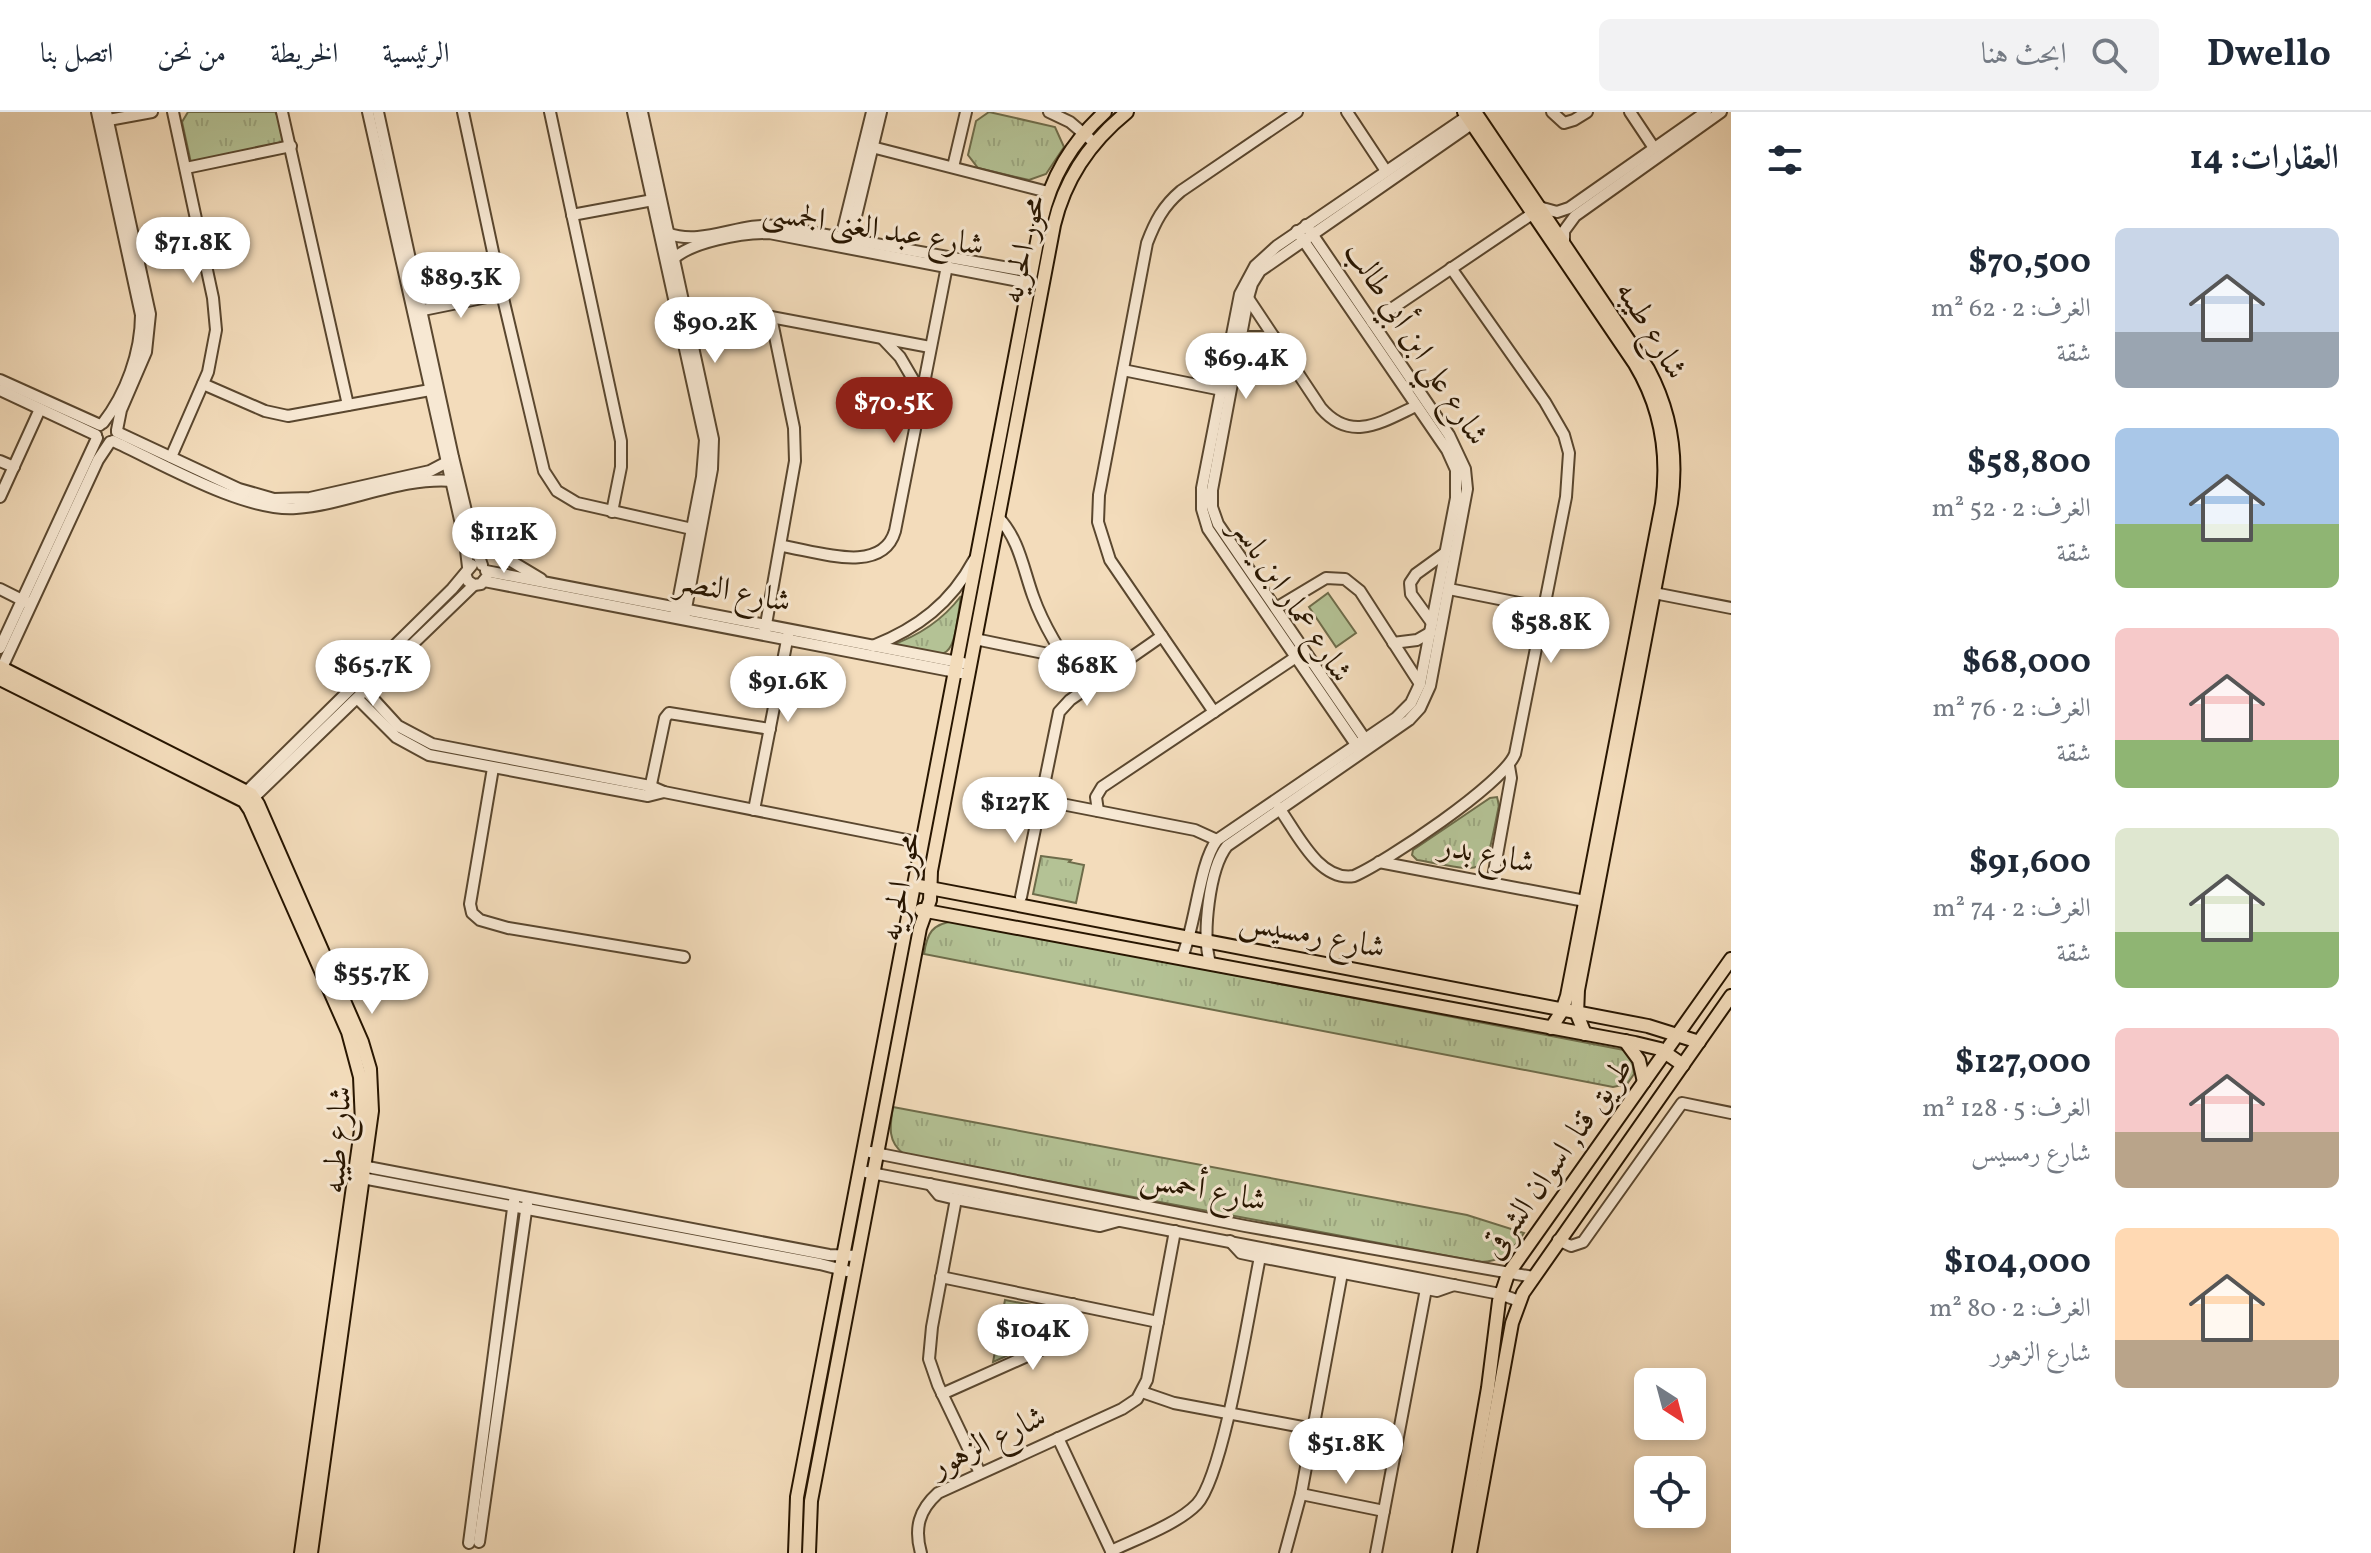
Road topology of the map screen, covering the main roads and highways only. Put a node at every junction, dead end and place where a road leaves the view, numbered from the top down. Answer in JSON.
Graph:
{"nodes":[{"id":1,"x":1105,"y":112,"type":"edge"},
{"id":2,"x":1127,"y":112,"type":"edge"},
{"id":3,"x":1472,"y":116,"type":"edge"},
{"id":4,"x":1536,"y":210,"type":"junction"},
{"id":5,"x":962,"y":668,"type":"junction"},
{"id":6,"x":0,"y":671,"type":"edge"},
{"id":7,"x":1627,"y":706,"type":"junction"},
{"id":8,"x":926,"y":822,"type":"junction"},
{"id":9,"x":940,"y":825,"type":"junction"},
{"id":10,"x":914,"y":885,"type":"junction"},
{"id":11,"x":931,"y":889,"type":"junction"},
{"id":12,"x":910,"y":907,"type":"junction"},
{"id":13,"x":926,"y":910,"type":"junction"},
{"id":14,"x":1731,"y":959,"type":"edge"},
{"id":15,"x":1731,"y":996,"type":"edge"},
{"id":16,"x":1562,"y":1011,"type":"junction"},
{"id":17,"x":1577,"y":1014,"type":"junction"},
{"id":18,"x":1551,"y":1028,"type":"junction"},
{"id":19,"x":1585,"y":1034,"type":"junction"},
{"id":20,"x":1678,"y":1034,"type":"junction"},
{"id":21,"x":1625,"y":1041,"type":"junction"},
{"id":22,"x":1699,"y":1042,"type":"junction"},
{"id":23,"x":1665,"y":1052,"type":"junction"},
{"id":24,"x":1683,"y":1065,"type":"junction"},
{"id":25,"x":1644,"y":1082,"type":"junction"},
{"id":26,"x":314,"y":1493,"type":"junction"},
{"id":27,"x":301,"y":1553,"type":"edge"},
{"id":28,"x":311,"y":1553,"type":"edge"},
{"id":29,"x":795,"y":1553,"type":"edge"},
{"id":30,"x":809,"y":1553,"type":"edge"},
{"id":31,"x":1459,"y":1553,"type":"edge"},
{"id":32,"x":1470,"y":1553,"type":"edge"}],
"edges":[{"from":1,"to":5,"type":"main road","name":"محور الحريه"},
{"from":2,"to":5,"type":"main road","name":"محور الحريه"},
{"from":3,"to":4,"type":"main road","name":"شارع طيبه"},
{"from":4,"to":7,"type":"main road","name":"شارع طيبه"},
{"from":4,"to":7,"type":"main road","name":"شارع طيبه"},
{"from":5,"to":8,"type":"main road","name":"محور الحريه"},
{"from":5,"to":9,"type":"main road","name":"محور الحريه"},
{"from":6,"to":26,"type":"main road","name":"شارع طيبه"},
{"from":7,"to":16,"type":"main road","name":"شارع طيبه"},
{"from":7,"to":17,"type":"main road","name":"شارع طيبه"},
{"from":8,"to":9,"type":"main road"},
{"from":8,"to":10,"type":"main road","name":"محور الحريه"},
{"from":9,"to":11,"type":"main road","name":"محور الحريه"},
{"from":10,"to":11,"type":"main road","name":"شارع رمسيس"},
{"from":10,"to":12,"type":"main road","name":"محور الحريه"},
{"from":11,"to":13,"type":"main road","name":"محور الحريه"},
{"from":11,"to":16,"type":"main road","name":"شارع رمسيس"},
{"from":12,"to":13,"type":"main road","name":"شارع رمسيس"},
{"from":12,"to":29,"type":"main road","name":"محور الحريه"},
{"from":13,"to":18,"type":"main road","name":"شارع رمسيس"},
{"from":13,"to":30,"type":"main road","name":"محور الحريه"},
{"from":14,"to":20,"type":"main road","name":"طريق قنا, اسوان الشرقى"},
{"from":15,"to":22,"type":"main road","name":"طريق قنا, اسوان الشرقى"},
{"from":16,"to":17,"type":"main road","name":"شارع رمسيس"},
{"from":16,"to":18,"type":"main road","name":"شارع طيبه"},
{"from":17,"to":19,"type":"main road","name":"شارع طيبه"},
{"from":17,"to":20,"type":"main road","name":"شارع رمسيس"},
{"from":18,"to":19,"type":"main road","name":"شارع رمسيس"},
{"from":19,"to":21,"type":"main road","name":"شارع رمسيس"},
{"from":20,"to":22,"type":"main road","name":"شارع رمسيس"},
{"from":20,"to":23,"type":"main road","name":"طريق قنا, اسوان الشرقى"},
{"from":21,"to":23,"type":"main road","name":"شارع رمسيس"},
{"from":21,"to":25,"type":"main road"},
{"from":22,"to":24,"type":"main road","name":"طريق قنا, اسوان الشرقى"},
{"from":23,"to":24,"type":"main road","name":"شارع رمسيس"},
{"from":23,"to":25,"type":"main road","name":"طريق قنا, اسوان الشرقى"},
{"from":24,"to":32,"type":"main road","name":"طريق قنا, اسوان الشرقى"},
{"from":25,"to":31,"type":"main road","name":"طريق قنا, اسوان الشرقى"},
{"from":26,"to":27,"type":"main road","name":"شارع طيبه"},
{"from":26,"to":28,"type":"main road","name":"شارع طيبه"}]}
